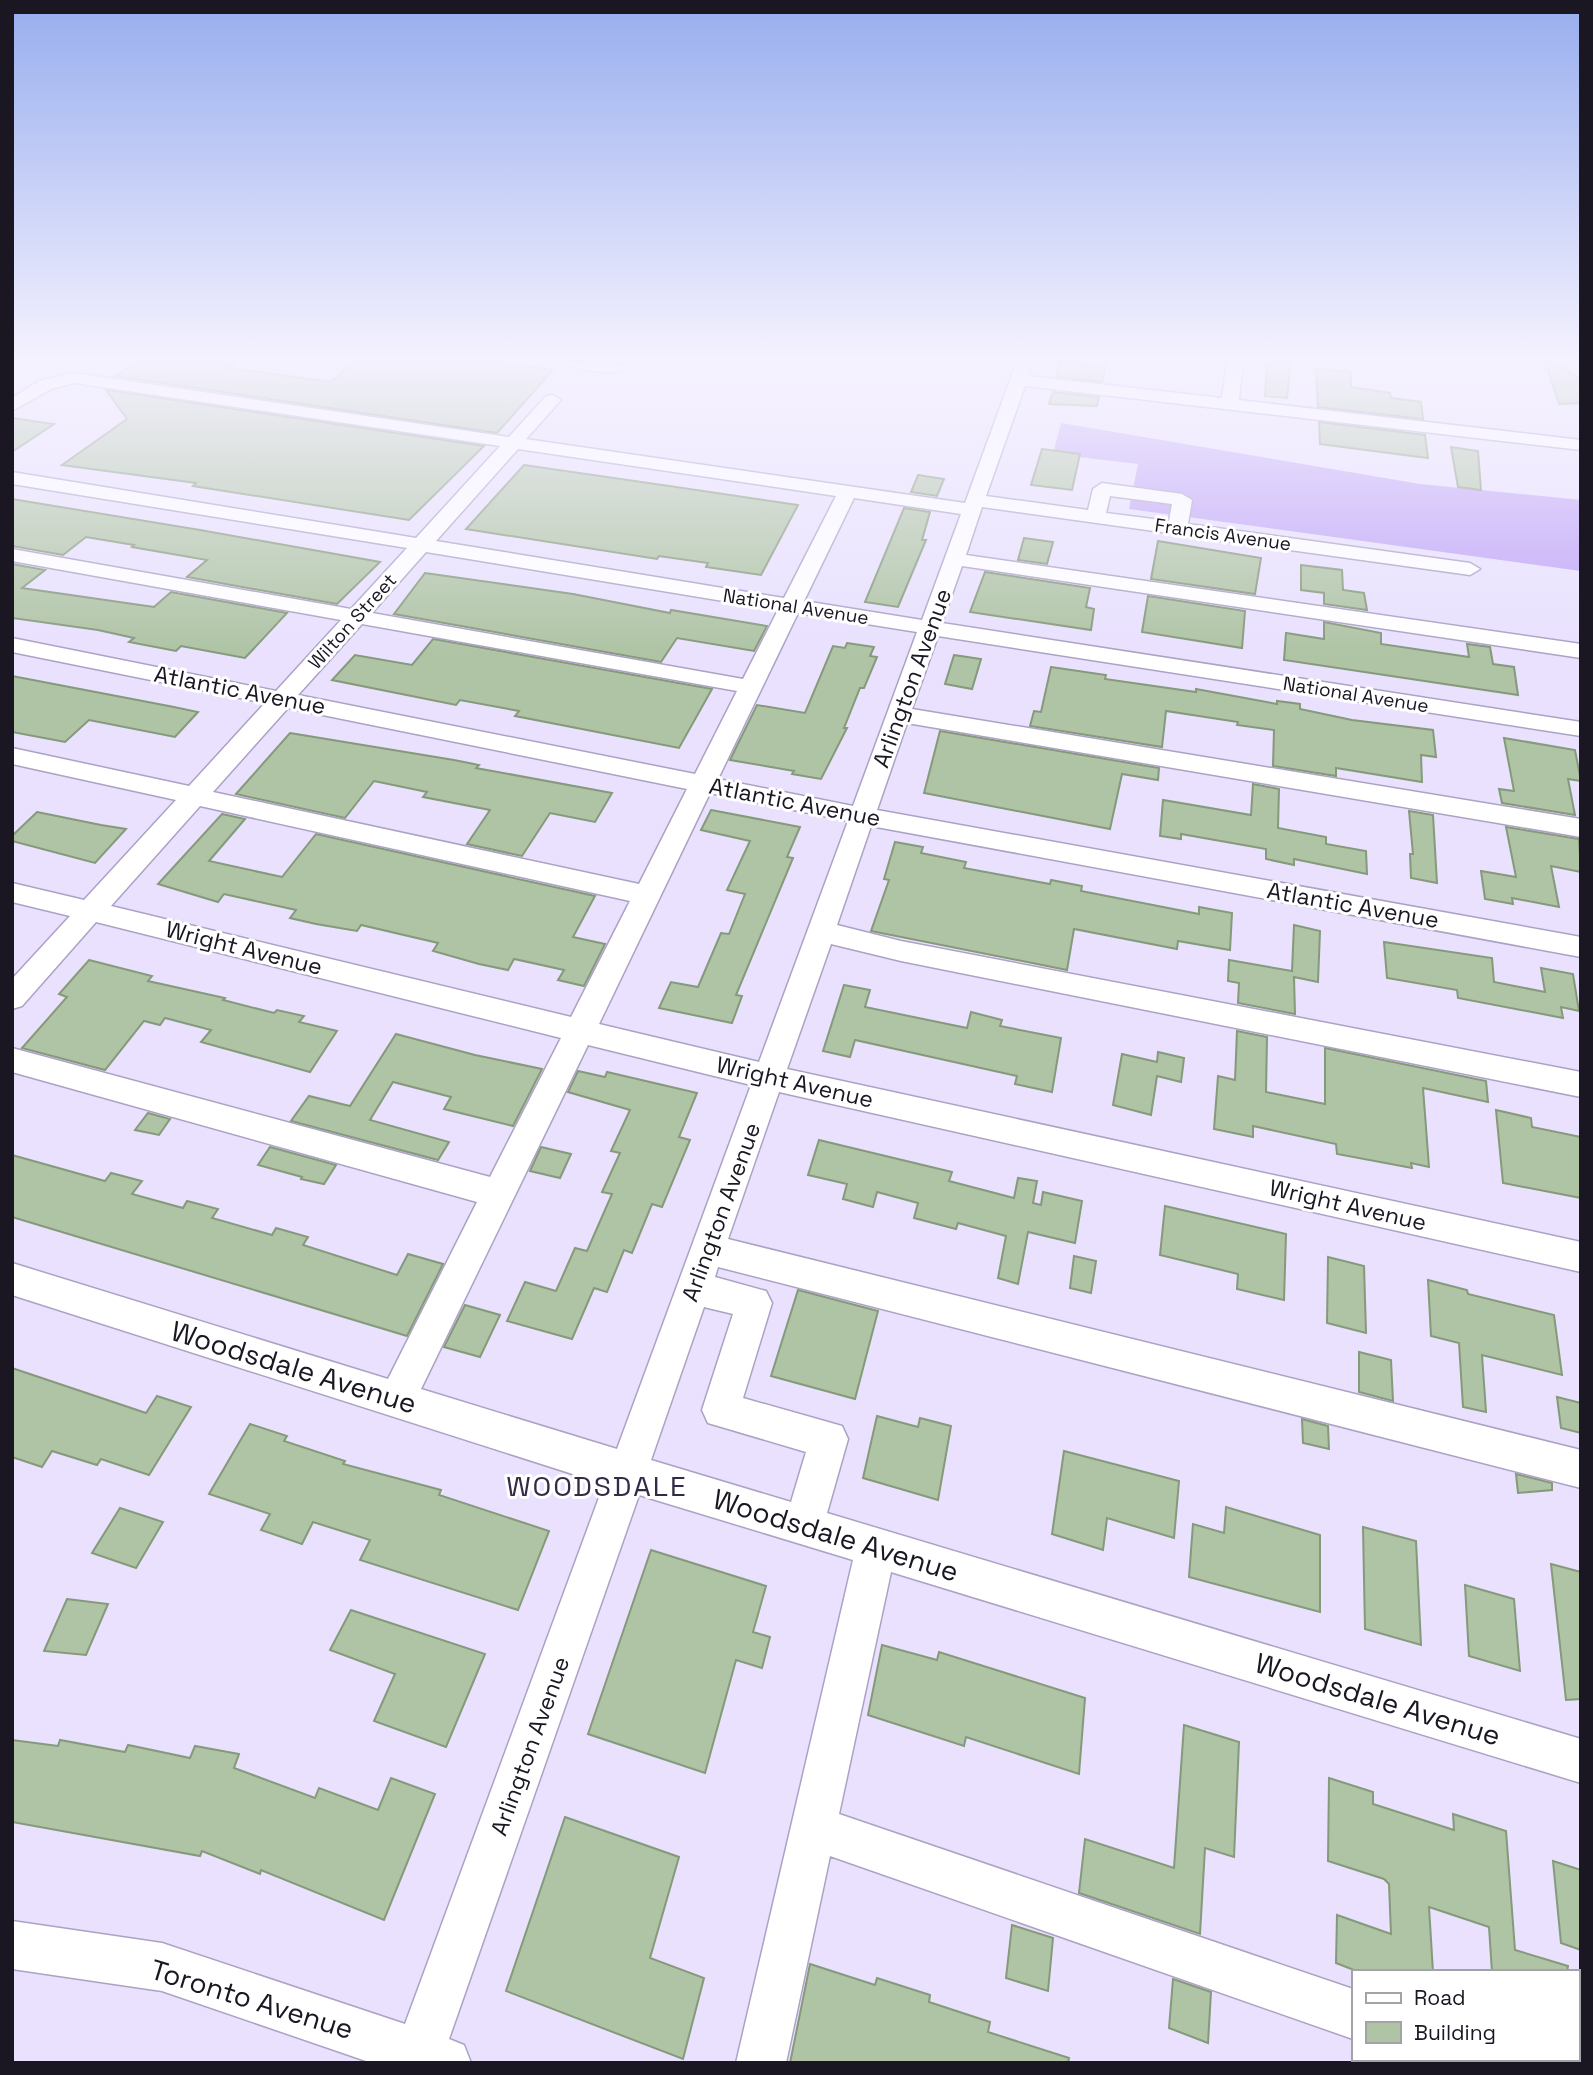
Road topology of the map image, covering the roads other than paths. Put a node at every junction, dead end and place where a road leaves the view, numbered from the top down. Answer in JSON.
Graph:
{"nodes":[{"id":1,"x":500,"y":458,"type":"edge"},
{"id":2,"x":622,"y":458,"type":"edge"},
{"id":3,"x":990,"y":458,"type":"edge"},
{"id":4,"x":12,"y":478,"type":"edge"},
{"id":5,"x":848,"y":491,"type":"junction"},
{"id":6,"x":974,"y":505,"type":"junction"},
{"id":7,"x":1096,"y":516,"type":"junction"},
{"id":8,"x":1178,"y":528,"type":"junction"},
{"id":9,"x":421,"y":544,"type":"junction"},
{"id":10,"x":12,"y":555,"type":"edge"},
{"id":11,"x":954,"y":559,"type":"junction"},
{"id":12,"x":1470,"y":569,"type":"dead end"},
{"id":13,"x":791,"y":606,"type":"junction"},
{"id":14,"x":356,"y":617,"type":"junction"},
{"id":15,"x":929,"y":628,"type":"junction"},
{"id":16,"x":12,"y":645,"type":"edge"},
{"id":17,"x":1581,"y":651,"type":"edge"},
{"id":18,"x":751,"y":687,"type":"junction"},
{"id":19,"x":282,"y":698,"type":"junction"},
{"id":20,"x":899,"y":714,"type":"junction"},
{"id":21,"x":1581,"y":729,"type":"edge"},
{"id":22,"x":12,"y":756,"type":"edge"},
{"id":23,"x":703,"y":783,"type":"junction"},
{"id":24,"x":195,"y":796,"type":"junction"},
{"id":25,"x":863,"y":816,"type":"junction"},
{"id":26,"x":1581,"y":828,"type":"edge"},
{"id":27,"x":12,"y":892,"type":"edge"},
{"id":28,"x":647,"y":895,"type":"junction"},
{"id":29,"x":91,"y":911,"type":"junction"},
{"id":30,"x":821,"y":931,"type":"junction"},
{"id":31,"x":1581,"y":947,"type":"edge"},
{"id":32,"x":12,"y":998,"type":"edge"},
{"id":33,"x":580,"y":1031,"type":"junction"},
{"id":34,"x":12,"y":1060,"type":"edge"},
{"id":35,"x":769,"y":1077,"type":"junction"},
{"id":36,"x":1581,"y":1085,"type":"edge"},
{"id":37,"x":499,"y":1194,"type":"junction"},
{"id":38,"x":708,"y":1249,"type":"junction"},
{"id":39,"x":1581,"y":1257,"type":"edge"},
{"id":40,"x":12,"y":1279,"type":"edge"},
{"id":41,"x":694,"y":1288,"type":"junction"},
{"id":42,"x":397,"y":1399,"type":"junction"},
{"id":43,"x":1581,"y":1469,"type":"edge"},
{"id":44,"x":628,"y":1472,"type":"junction"},
{"id":45,"x":804,"y":1525,"type":"junction"},
{"id":46,"x":876,"y":1547,"type":"junction"},
{"id":47,"x":1581,"y":1760,"type":"edge"},
{"id":48,"x":814,"y":1828,"type":"junction"},
{"id":49,"x":12,"y":1945,"type":"edge"},
{"id":50,"x":1352,"y":2014,"type":"edge"},
{"id":51,"x":427,"y":2059,"type":"edge"},
{"id":52,"x":761,"y":2063,"type":"edge"}],
"edges":[{"from":1,"to":9,"type":"street","name":"Wilton Street"},
{"from":2,"to":5,"type":"street","name":"Francis Avenue"},
{"from":3,"to":6,"type":"street","name":"Arlington Avenue"},
{"from":4,"to":9,"type":"street","name":"National Avenue"},
{"from":5,"to":6,"type":"street","name":"Francis Avenue"},
{"from":5,"to":13,"type":"street"},
{"from":6,"to":7,"type":"street","name":"Francis Avenue"},
{"from":6,"to":11,"type":"street","name":"Arlington Avenue"},
{"from":7,"to":8,"type":"street","name":"Francis Avenue"},
{"from":7,"to":8,"type":"street"},
{"from":8,"to":12,"type":"street","name":"Francis Avenue"},
{"from":9,"to":13,"type":"street","name":"National Avenue"},
{"from":9,"to":14,"type":"street","name":"Wilton Street"},
{"from":10,"to":14,"type":"street"},
{"from":11,"to":15,"type":"street","name":"Arlington Avenue"},
{"from":11,"to":17,"type":"street"},
{"from":13,"to":15,"type":"street","name":"National Avenue"},
{"from":13,"to":18,"type":"street"},
{"from":14,"to":18,"type":"street"},
{"from":14,"to":19,"type":"street","name":"Wilton Street"},
{"from":15,"to":20,"type":"street","name":"Arlington Avenue"},
{"from":15,"to":21,"type":"street","name":"National Avenue"},
{"from":16,"to":19,"type":"street","name":"Atlantic Avenue"},
{"from":18,"to":23,"type":"street"},
{"from":19,"to":23,"type":"street","name":"Atlantic Avenue"},
{"from":19,"to":24,"type":"street","name":"Wilton Street"},
{"from":20,"to":25,"type":"street","name":"Arlington Avenue"},
{"from":20,"to":26,"type":"street"},
{"from":22,"to":24,"type":"street"},
{"from":23,"to":25,"type":"street","name":"Atlantic Avenue"},
{"from":23,"to":28,"type":"street"},
{"from":24,"to":28,"type":"street"},
{"from":24,"to":29,"type":"street","name":"Wilton Street"},
{"from":25,"to":30,"type":"street","name":"Arlington Avenue"},
{"from":25,"to":31,"type":"street","name":"Atlantic Avenue"},
{"from":27,"to":29,"type":"street","name":"Wright Avenue"},
{"from":28,"to":33,"type":"street"},
{"from":29,"to":32,"type":"street","name":"Wilton Street"},
{"from":29,"to":33,"type":"street","name":"Wright Avenue"},
{"from":30,"to":35,"type":"street","name":"Arlington Avenue"},
{"from":30,"to":36,"type":"street"},
{"from":33,"to":35,"type":"street","name":"Wright Avenue"},
{"from":33,"to":37,"type":"street"},
{"from":34,"to":37,"type":"street"},
{"from":35,"to":38,"type":"street","name":"Arlington Avenue"},
{"from":35,"to":39,"type":"street","name":"Wright Avenue"},
{"from":37,"to":42,"type":"street"},
{"from":38,"to":41,"type":"street","name":"Arlington Avenue"},
{"from":38,"to":43,"type":"street"},
{"from":40,"to":42,"type":"street","name":"Woodsdale Avenue"},
{"from":41,"to":44,"type":"street","name":"Arlington Avenue"},
{"from":41,"to":45,"type":"street"},
{"from":42,"to":44,"type":"street","name":"Woodsdale Avenue"},
{"from":44,"to":45,"type":"street","name":"Woodsdale Avenue"},
{"from":44,"to":51,"type":"street","name":"Arlington Avenue"},
{"from":45,"to":46,"type":"street","name":"Woodsdale Avenue"},
{"from":46,"to":47,"type":"street","name":"Woodsdale Avenue"},
{"from":46,"to":48,"type":"street"},
{"from":48,"to":50,"type":"street"},
{"from":48,"to":52,"type":"street"},
{"from":49,"to":51,"type":"street","name":"Toronto Avenue"}]}
